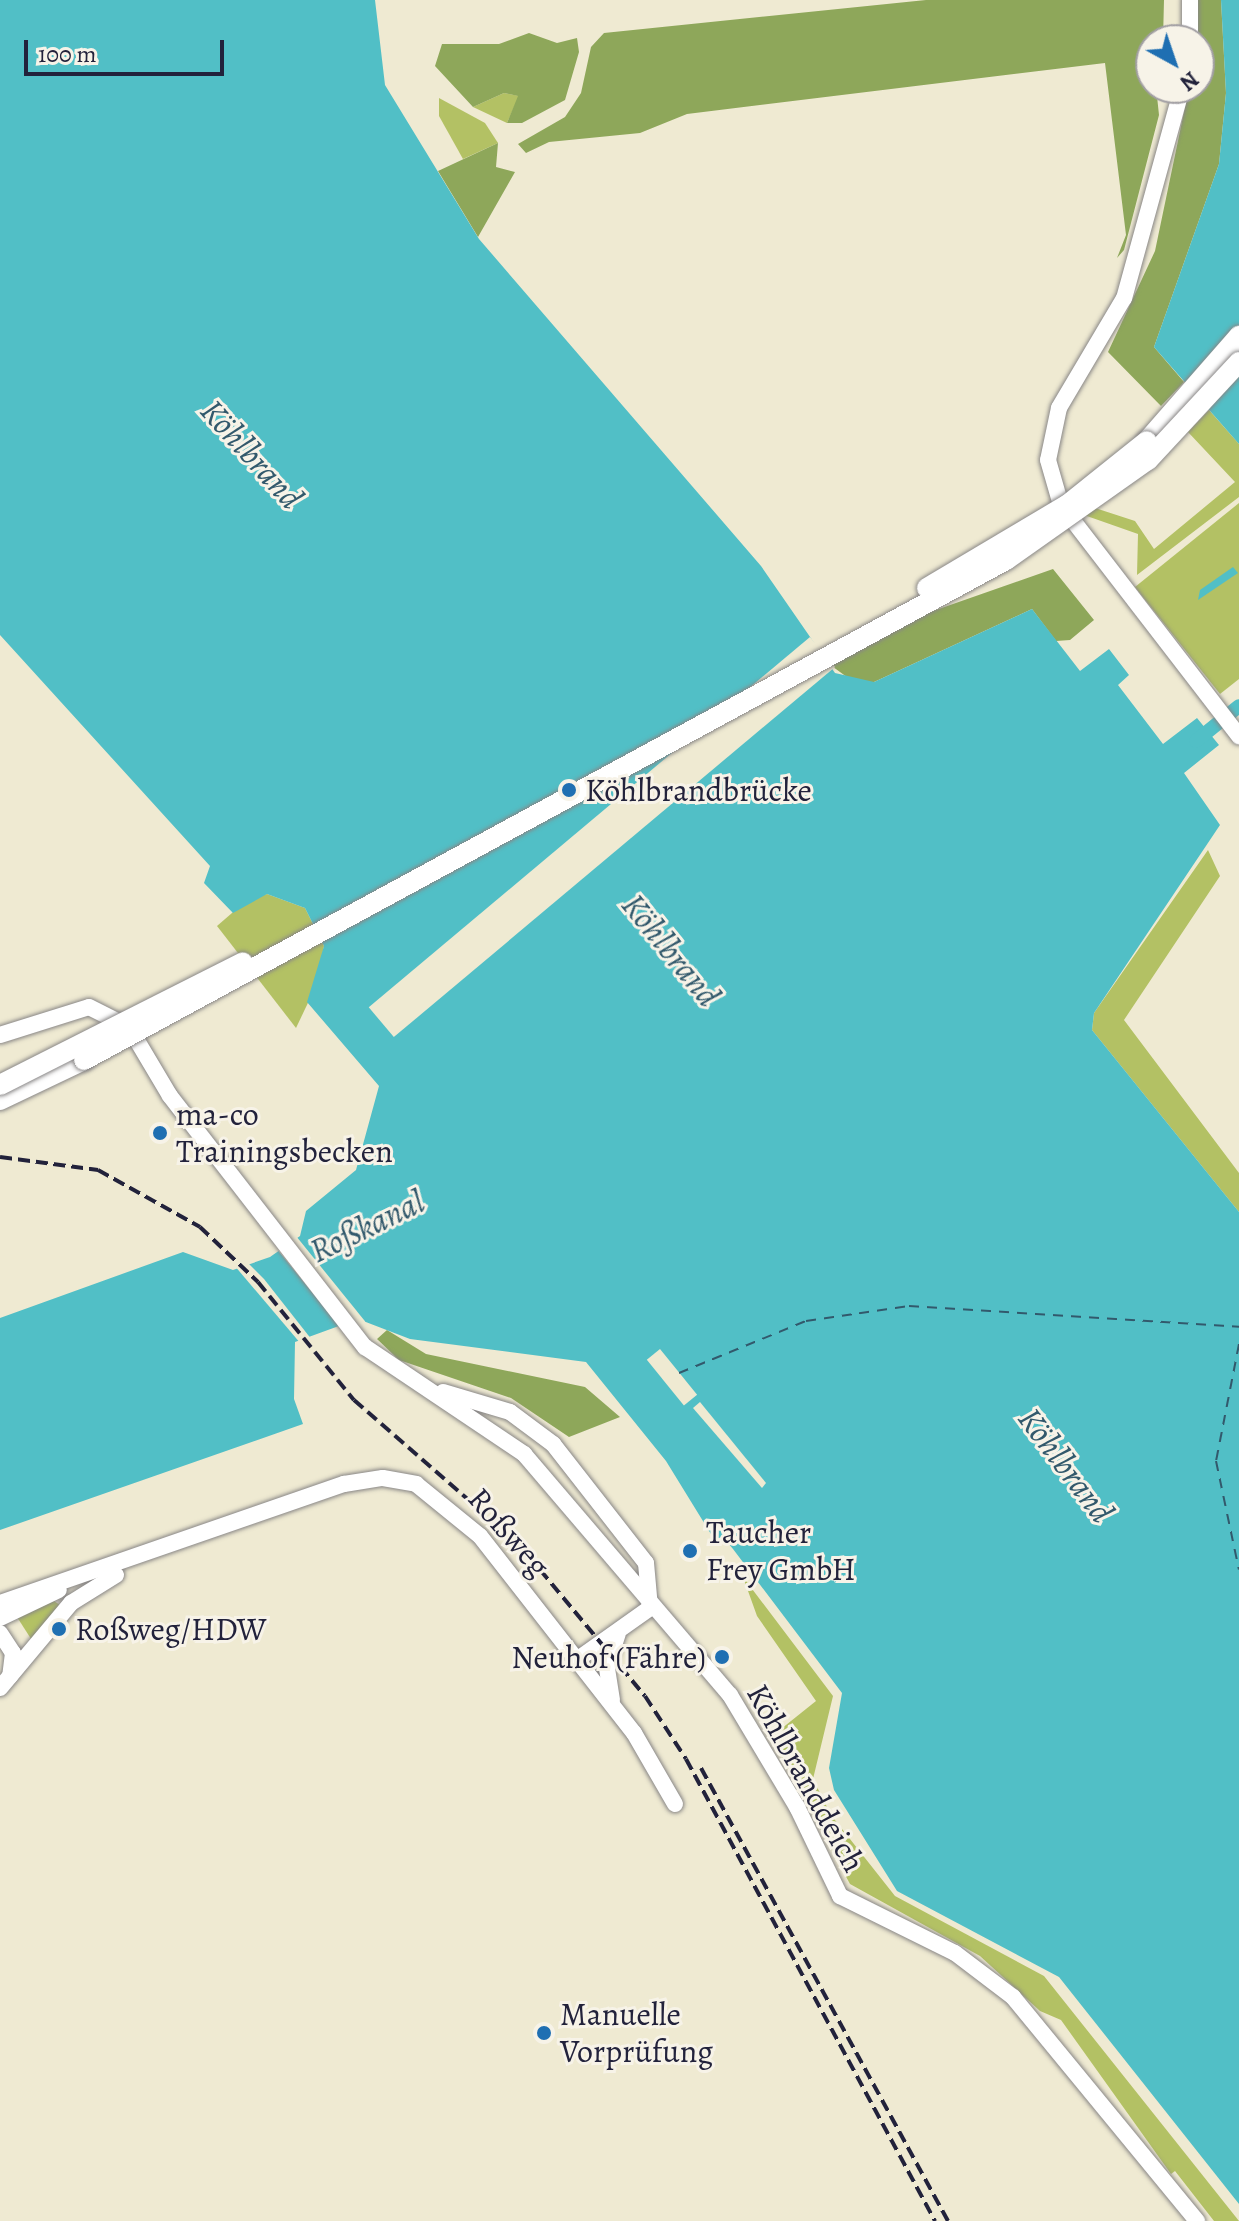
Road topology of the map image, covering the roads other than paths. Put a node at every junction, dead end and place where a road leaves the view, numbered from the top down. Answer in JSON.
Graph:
{"nodes":[{"id":1,"x":1190,"y":0,"type":"edge"},
{"id":2,"x":1190,"y":24,"type":"edge"},
{"id":3,"x":1178,"y":104,"type":"edge"},
{"id":4,"x":1239,"y":336,"type":"edge"},
{"id":5,"x":1239,"y":362,"type":"edge"},
{"id":6,"x":1239,"y":736,"type":"edge"},
{"id":7,"x":0,"y":1035,"type":"edge"},
{"id":8,"x":0,"y":1085,"type":"edge"},
{"id":9,"x":0,"y":1100,"type":"edge"},
{"id":10,"x":418,"y":1386,"type":"junction"},
{"id":11,"x":156,"y":1553,"type":"junction"},
{"id":12,"x":74,"y":1581,"type":"junction"},
{"id":13,"x":0,"y":1603,"type":"edge"},
{"id":14,"x":650,"y":1608,"type":"junction"},
{"id":15,"x":0,"y":1618,"type":"edge"},
{"id":16,"x":0,"y":1633,"type":"edge"},
{"id":17,"x":619,"y":1633,"type":"junction"},
{"id":18,"x":578,"y":1659,"type":"junction"},
{"id":19,"x":3,"y":1684,"type":"edge"},
{"id":20,"x":613,"y":1705,"type":"junction"},
{"id":21,"x":675,"y":1804,"type":"dead end"},
{"id":22,"x":1197,"y":2221,"type":"edge"}],
"edges":[{"from":1,"to":2,"type":"street"},
{"from":3,"to":6,"type":"street"},
{"from":4,"to":8,"type":"main road","bridge":true},
{"from":5,"to":9,"type":"main road","bridge":true},
{"from":7,"to":10,"type":"street","name":"Köhlbranddeich"},
{"from":10,"to":14,"type":"street","name":"Köhlbranddeich"},
{"from":10,"to":14,"type":"street","name":"Köhlbranddeich"},
{"from":11,"to":12,"type":"street","name":"Roßweg"},
{"from":11,"to":18,"type":"street","name":"Roßweg"},
{"from":11,"to":19,"type":"street","name":"Roßweg"},
{"from":12,"to":13,"type":"street","name":"Roßweg"},
{"from":12,"to":15,"type":"street","name":"Roßweg"},
{"from":14,"to":17,"type":"street"},
{"from":14,"to":22,"type":"street","name":"Köhlbranddeich"},
{"from":16,"to":19,"type":"street","name":"Roßweg"},
{"from":17,"to":18,"type":"street"},
{"from":17,"to":20,"type":"street"},
{"from":18,"to":20,"type":"street","name":"Roßweg"},
{"from":20,"to":21,"type":"street","name":"Roßweg"}]}
